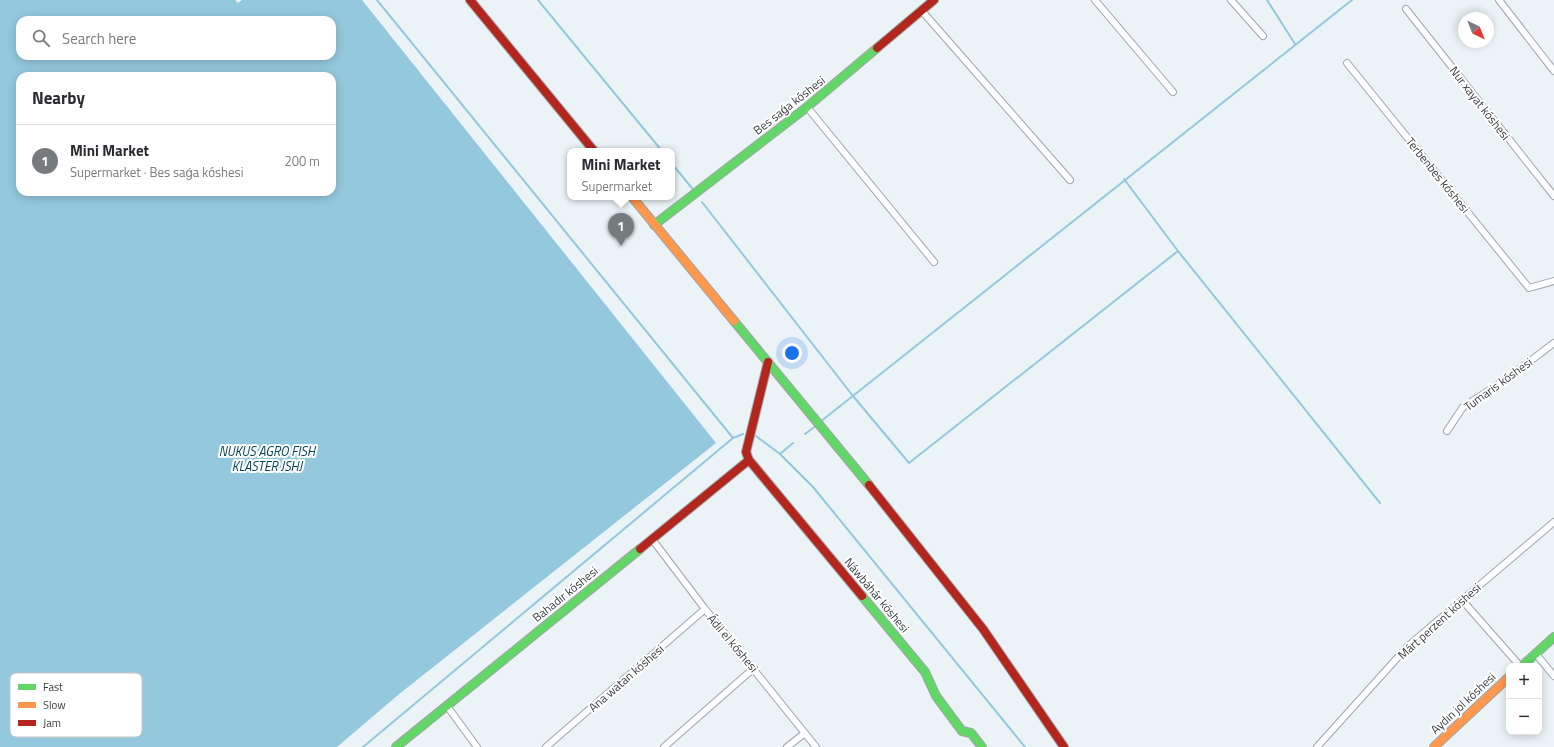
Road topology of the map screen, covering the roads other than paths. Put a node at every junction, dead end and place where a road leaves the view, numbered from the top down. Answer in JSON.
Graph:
{"nodes":[{"id":1,"x":470,"y":0,"type":"edge"},
{"id":2,"x":934,"y":0,"type":"edge"},
{"id":3,"x":1095,"y":0,"type":"edge"},
{"id":4,"x":1231,"y":0,"type":"edge"},
{"id":5,"x":1499,"y":0,"type":"edge"},
{"id":6,"x":1406,"y":9,"type":"dead end"},
{"id":7,"x":922,"y":11,"type":"junction"},
{"id":8,"x":1263,"y":36,"type":"dead end"},
{"id":9,"x":1347,"y":63,"type":"dead end"},
{"id":10,"x":1554,"y":71,"type":"edge"},
{"id":11,"x":1173,"y":92,"type":"dead end"},
{"id":12,"x":807,"y":107,"type":"junction"},
{"id":13,"x":592,"y":148,"type":"edge"},
{"id":14,"x":1070,"y":180,"type":"dead end"},
{"id":15,"x":1554,"y":196,"type":"edge"},
{"id":16,"x":634,"y":200,"type":"edge"},
{"id":17,"x":654,"y":225,"type":"junction"},
{"id":18,"x":934,"y":262,"type":"dead end"},
{"id":19,"x":1554,"y":282,"type":"edge"},
{"id":20,"x":1554,"y":343,"type":"edge"},
{"id":21,"x":768,"y":362,"type":"junction"},
{"id":22,"x":1447,"y":431,"type":"dead end"},
{"id":23,"x":749,"y":460,"type":"junction"},
{"id":24,"x":1554,"y":522,"type":"edge"},
{"id":25,"x":652,"y":539,"type":"junction"},
{"id":26,"x":1462,"y":600,"type":"junction"},
{"id":27,"x":705,"y":609,"type":"junction"},
{"id":28,"x":1554,"y":637,"type":"edge"},
{"id":29,"x":1536,"y":654,"type":"junction"},
{"id":30,"x":1518,"y":663,"type":"edge"},
{"id":31,"x":1525,"y":663,"type":"edge"},
{"id":32,"x":754,"y":668,"type":"junction"},
{"id":33,"x":1554,"y":676,"type":"edge"},
{"id":34,"x":1506,"y":680,"type":"edge"},
{"id":35,"x":447,"y":706,"type":"junction"},
{"id":36,"x":805,"y":733,"type":"junction"},
{"id":37,"x":396,"y":747,"type":"edge"},
{"id":38,"x":477,"y":747,"type":"edge"},
{"id":39,"x":546,"y":747,"type":"edge"},
{"id":40,"x":664,"y":747,"type":"edge"},
{"id":41,"x":787,"y":747,"type":"edge"},
{"id":42,"x":816,"y":747,"type":"edge"},
{"id":43,"x":982,"y":747,"type":"edge"},
{"id":44,"x":1064,"y":747,"type":"edge"},
{"id":45,"x":1317,"y":747,"type":"edge"},
{"id":46,"x":1434,"y":747,"type":"edge"}],
"edges":[{"from":1,"to":13,"type":"street"},
{"from":2,"to":7,"type":"street","name":"Bes saǵa kóshesi"},
{"from":3,"to":11,"type":"street"},
{"from":4,"to":8,"type":"street"},
{"from":5,"to":10,"type":"street"},
{"from":6,"to":15,"type":"street","name":"Nur xayat kóshesi"},
{"from":7,"to":12,"type":"street","name":"Bes saǵa kóshesi"},
{"from":7,"to":14,"type":"street"},
{"from":9,"to":19,"type":"street","name":"Terbenbes kóshesi"},
{"from":12,"to":17,"type":"street","name":"Bes saǵa kóshesi"},
{"from":12,"to":18,"type":"street"},
{"from":16,"to":17,"type":"street"},
{"from":17,"to":21,"type":"street"},
{"from":20,"to":22,"type":"street","name":"Tumaris kóshesi"},
{"from":21,"to":23,"type":"street"},
{"from":21,"to":44,"type":"street"},
{"from":23,"to":25,"type":"street","name":"Bahadır kóshesi"},
{"from":23,"to":43,"type":"street","name":"Náwbáhár kóshesi"},
{"from":24,"to":26,"type":"street","name":"Márt perzent kóshesi"},
{"from":25,"to":27,"type":"street","name":"Ádil el kóshesi"},
{"from":25,"to":35,"type":"street","name":"Bahadır kóshesi"},
{"from":26,"to":30,"type":"street"},
{"from":26,"to":45,"type":"street","name":"Márt perzent kóshesi"},
{"from":27,"to":32,"type":"street","name":"Ádil el kóshesi"},
{"from":27,"to":39,"type":"street","name":"Ana watan kóshesi"},
{"from":28,"to":29,"type":"street"},
{"from":29,"to":31,"type":"street"},
{"from":29,"to":33,"type":"street"},
{"from":32,"to":36,"type":"street","name":"Ádil el kóshesi"},
{"from":32,"to":40,"type":"street"},
{"from":34,"to":46,"type":"street","name":"Aydın jol kóshesi"},
{"from":35,"to":37,"type":"street","name":"Bahadır kóshesi"},
{"from":35,"to":38,"type":"street"},
{"from":36,"to":41,"type":"street"},
{"from":36,"to":42,"type":"street","name":"Ádil el kóshesi"}]}
